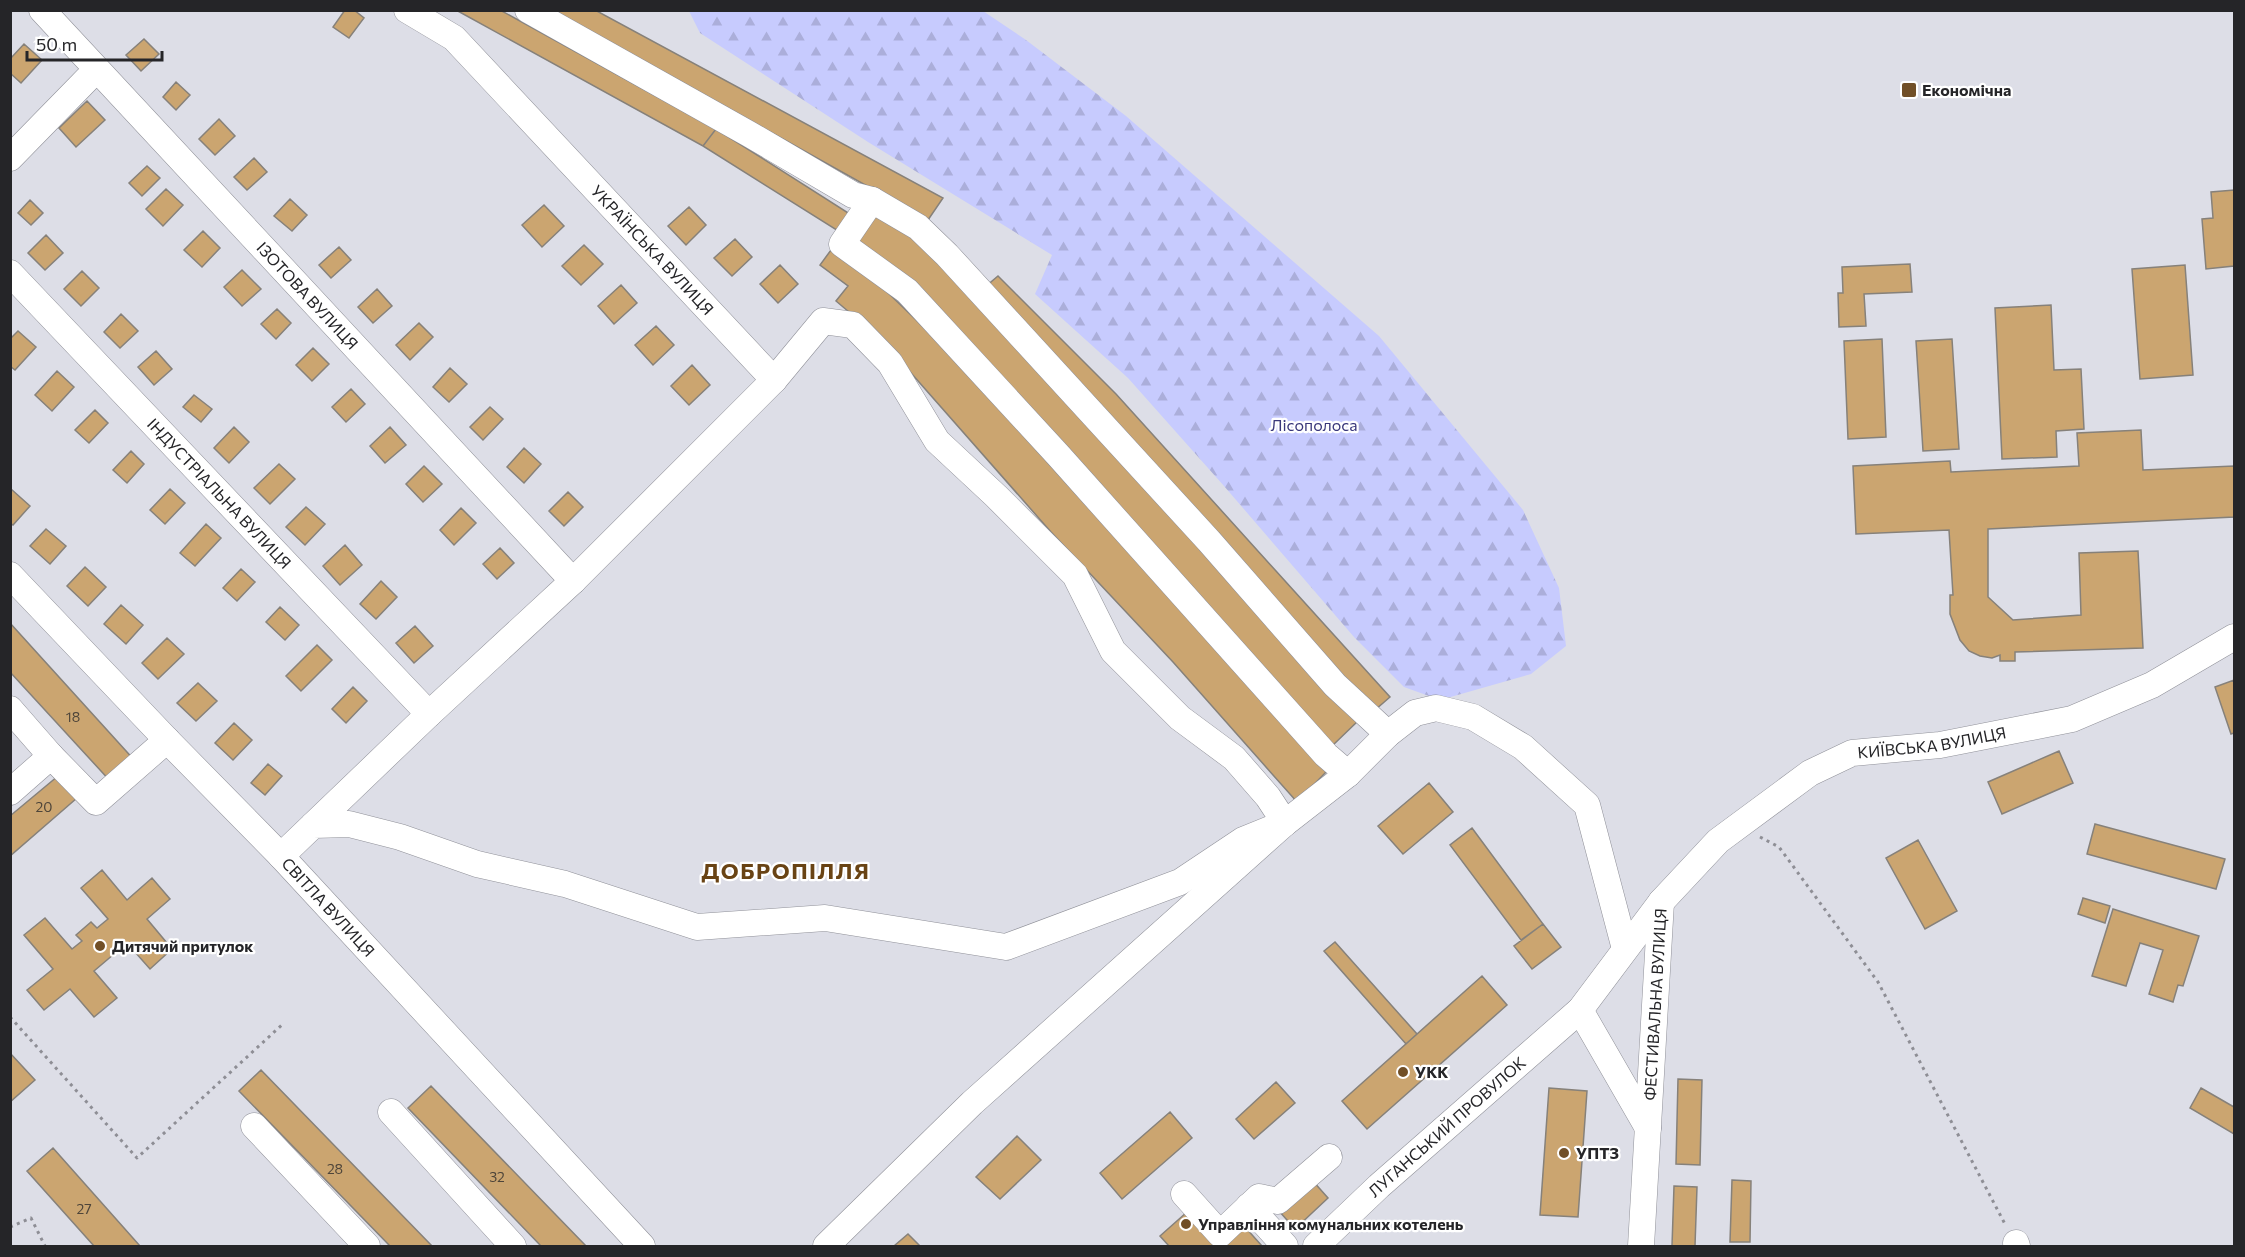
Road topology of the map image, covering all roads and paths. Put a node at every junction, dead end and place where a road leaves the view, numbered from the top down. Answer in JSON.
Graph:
{"nodes":[{"id":1,"x":42,"y":10,"type":"edge"},
{"id":2,"x":407,"y":10,"type":"edge"},
{"id":3,"x":528,"y":10,"type":"edge"},
{"id":4,"x":96,"y":70,"type":"junction"},
{"id":5,"x":10,"y":158,"type":"edge"},
{"id":6,"x":872,"y":200,"type":"junction"},
{"id":7,"x":10,"y":273,"type":"edge"},
{"id":8,"x":774,"y":380,"type":"junction"},
{"id":9,"x":10,"y":575,"type":"edge"},
{"id":10,"x":573,"y":581,"type":"junction"},
{"id":11,"x":2235,"y":637,"type":"edge"},
{"id":12,"x":10,"y":709,"type":"edge"},
{"id":13,"x":429,"y":714,"type":"junction"},
{"id":14,"x":1388,"y":734,"type":"junction"},
{"id":15,"x":167,"y":740,"type":"junction"},
{"id":16,"x":51,"y":756,"type":"junction"},
{"id":17,"x":1348,"y":774,"type":"junction"},
{"id":18,"x":10,"y":792,"type":"edge"},
{"id":19,"x":1285,"y":823,"type":"junction"},
{"id":20,"x":313,"y":825,"type":"junction"},
{"id":21,"x":1738,"y":826,"type":"junction"},
{"id":22,"x":281,"y":856,"type":"junction"},
{"id":23,"x":1660,"y":902,"type":"junction"},
{"id":24,"x":1625,"y":949,"type":"junction"},
{"id":25,"x":1580,"y":1010,"type":"junction"},
{"id":26,"x":10,"y":1017,"type":"edge"},
{"id":27,"x":284,"y":1023,"type":"dead end"},
{"id":28,"x":392,"y":1112,"type":"dead end"},
{"id":29,"x":254,"y":1126,"type":"dead end"},
{"id":30,"x":1648,"y":1128,"type":"junction"},
{"id":31,"x":1329,"y":1157,"type":"dead end"},
{"id":32,"x":1184,"y":1194,"type":"dead end"},
{"id":33,"x":1249,"y":1206,"type":"junction"},
{"id":34,"x":10,"y":1227,"type":"edge"},
{"id":35,"x":2016,"y":1245,"type":"edge"},
{"id":36,"x":45,"y":1246,"type":"edge"},
{"id":37,"x":367,"y":1246,"type":"edge"},
{"id":38,"x":513,"y":1246,"type":"edge"},
{"id":39,"x":642,"y":1246,"type":"edge"},
{"id":40,"x":826,"y":1246,"type":"edge"},
{"id":41,"x":1285,"y":1246,"type":"edge"},
{"id":42,"x":1316,"y":1246,"type":"edge"},
{"id":43,"x":1641,"y":1246,"type":"edge"}],
"edges":[{"from":1,"to":4,"type":"street","name":"ІЗОТОВА ВУЛИЦЯ"},
{"from":2,"to":8,"type":"street","name":"УКРАЇНСЬКА ВУЛИЦЯ"},
{"from":3,"to":6,"type":"street"},
{"from":4,"to":5,"type":"street"},
{"from":4,"to":10,"type":"street","name":"ІЗОТОВА ВУЛИЦЯ"},
{"from":6,"to":14,"type":"street"},
{"from":6,"to":17,"type":"street"},
{"from":7,"to":13,"type":"street","name":"ІНДУСТРІАЛЬНА ВУЛИЦЯ"},
{"from":8,"to":10,"type":"street"},
{"from":8,"to":19,"type":"street"},
{"from":9,"to":15,"type":"street","name":"СВІТЛА ВУЛИЦЯ"},
{"from":10,"to":13,"type":"street"},
{"from":11,"to":21,"type":"street","name":"КИЇВСЬКА ВУЛИЦЯ"},
{"from":12,"to":16,"type":"street"},
{"from":13,"to":20,"type":"street"},
{"from":14,"to":17,"type":"street"},
{"from":14,"to":24,"type":"street"},
{"from":15,"to":16,"type":"street"},
{"from":15,"to":22,"type":"street","name":"СВІТЛА ВУЛИЦЯ"},
{"from":16,"to":18,"type":"street"},
{"from":17,"to":19,"type":"street"},
{"from":19,"to":20,"type":"street"},
{"from":19,"to":40,"type":"street"},
{"from":20,"to":22,"type":"street"},
{"from":21,"to":23,"type":"street","name":"КИЇВСЬКА ВУЛИЦЯ"},
{"from":21,"to":35,"type":"path"},
{"from":22,"to":39,"type":"street","name":"СВІТЛА ВУЛИЦЯ"},
{"from":23,"to":24,"type":"street","name":"ФЕСТИВАЛЬНА ВУЛИЦЯ"},
{"from":23,"to":30,"type":"street","name":"ФЕСТИВАЛЬНА ВУЛИЦЯ"},
{"from":24,"to":25,"type":"street","name":"ФЕСТИВАЛЬНА ВУЛИЦЯ"},
{"from":25,"to":30,"type":"street","name":"ФЕСТИВАЛЬНА ВУЛИЦЯ"},
{"from":25,"to":42,"type":"street","name":"ЛУГАНСЬКИЙ ПРОВУЛОК"},
{"from":26,"to":27,"type":"path"},
{"from":28,"to":38,"type":"street"},
{"from":29,"to":37,"type":"street"},
{"from":30,"to":43,"type":"street","name":"ФЕСТИВАЛЬНА ВУЛИЦЯ"},
{"from":31,"to":33,"type":"street"},
{"from":32,"to":33,"type":"street"},
{"from":33,"to":41,"type":"street"},
{"from":34,"to":36,"type":"path"}]}
